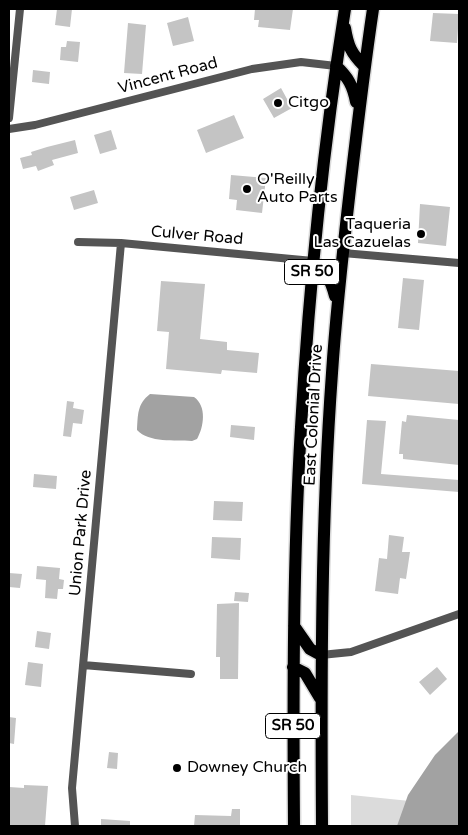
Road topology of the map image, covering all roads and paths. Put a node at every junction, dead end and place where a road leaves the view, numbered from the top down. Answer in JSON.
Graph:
{"nodes":[{"id":1,"x":20,"y":9,"type":"edge"},
{"id":2,"x":373,"y":9,"type":"edge"},
{"id":3,"x":344,"y":14,"type":"edge"},
{"id":4,"x":336,"y":66,"type":"junction"},
{"id":5,"x":364,"y":66,"type":"junction"},
{"id":6,"x":359,"y":114,"type":"junction"},
{"id":7,"x":9,"y":118,"type":"edge"},
{"id":8,"x":9,"y":129,"type":"edge"},
{"id":9,"x":78,"y":242,"type":"dead end"},
{"id":10,"x":121,"y":243,"type":"junction"},
{"id":11,"x":342,"y":253,"type":"junction"},
{"id":12,"x":313,"y":261,"type":"junction"},
{"id":13,"x":459,"y":263,"type":"edge"},
{"id":14,"x":338,"y":305,"type":"junction"},
{"id":15,"x":459,"y":614,"type":"edge"},
{"id":16,"x":294,"y":626,"type":"junction"},
{"id":17,"x":321,"y":655,"type":"junction"},
{"id":18,"x":83,"y":665,"type":"junction"},
{"id":19,"x":293,"y":667,"type":"junction"},
{"id":20,"x":191,"y":674,"type":"dead end"},
{"id":21,"x":320,"y":698,"type":"junction"},
{"id":22,"x":75,"y":826,"type":"edge"},
{"id":23,"x":294,"y":826,"type":"edge"},
{"id":24,"x":322,"y":826,"type":"edge"}],
"edges":[{"from":1,"to":7,"type":"street"},
{"from":2,"to":5,"type":"highway","name":"East Colonial Drive","number":"SR 50"},
{"from":3,"to":4,"type":"highway","name":"East Colonial Drive","number":"SR 50"},
{"from":3,"to":5,"type":"highway"},
{"from":4,"to":6,"type":"highway"},
{"from":4,"to":8,"type":"street","name":"Vincent Road"},
{"from":4,"to":12,"type":"highway","name":"East Colonial Drive","number":"SR 50"},
{"from":5,"to":6,"type":"highway","name":"East Colonial Drive","number":"SR 50"},
{"from":6,"to":11,"type":"highway","name":"East Colonial Drive","number":"SR 50"},
{"from":9,"to":10,"type":"street","name":"Culver Road"},
{"from":10,"to":12,"type":"street","name":"Culver Road"},
{"from":10,"to":18,"type":"street","name":"Union Park Drive"},
{"from":11,"to":13,"type":"street"},
{"from":11,"to":14,"type":"highway","name":"East Colonial Drive","number":"SR 50"},
{"from":12,"to":14,"type":"highway"},
{"from":12,"to":16,"type":"highway","name":"East Colonial Drive","number":"SR 50"},
{"from":14,"to":17,"type":"highway","name":"East Colonial Drive","number":"SR 50"},
{"from":15,"to":17,"type":"street"},
{"from":16,"to":17,"type":"highway"},
{"from":16,"to":19,"type":"highway","name":"East Colonial Drive","number":"SR 50"},
{"from":17,"to":21,"type":"highway","name":"East Colonial Drive","number":"SR 50"},
{"from":18,"to":20,"type":"street"},
{"from":18,"to":22,"type":"street","name":"Union Park Drive"},
{"from":19,"to":21,"type":"highway"},
{"from":19,"to":23,"type":"highway","name":"East Colonial Drive","number":"SR 50"},
{"from":21,"to":24,"type":"highway","name":"East Colonial Drive","number":"SR 50"}]}
